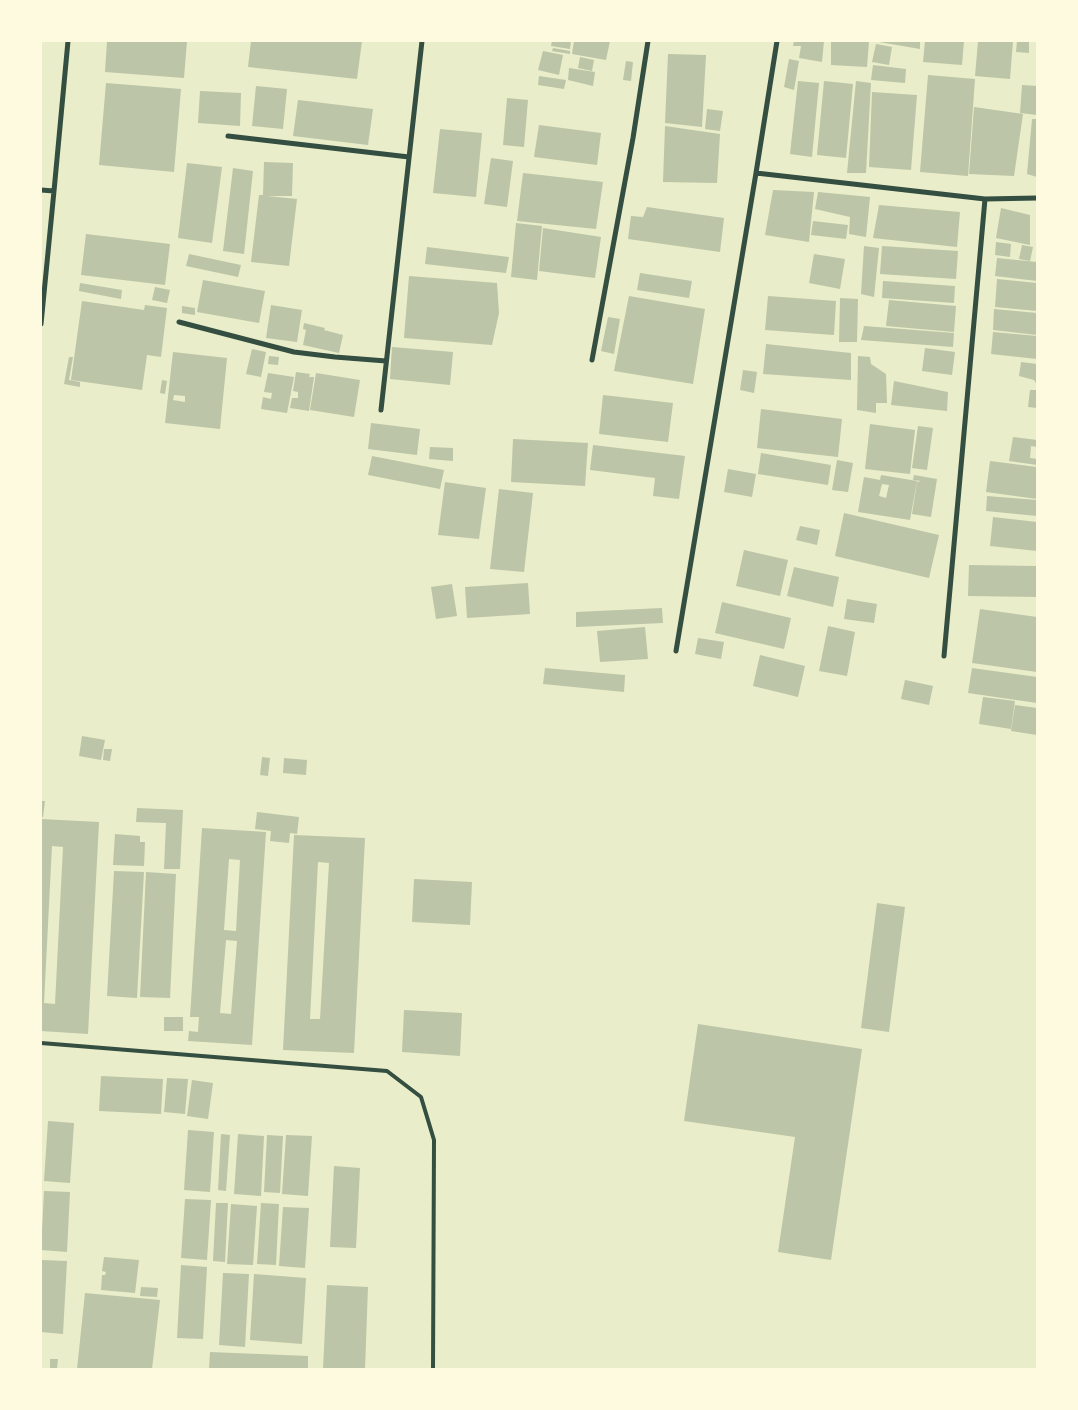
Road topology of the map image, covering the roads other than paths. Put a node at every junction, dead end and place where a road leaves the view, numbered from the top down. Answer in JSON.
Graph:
{"nodes":[{"id":1,"x":68,"y":41,"type":"edge"},
{"id":2,"x":422,"y":41,"type":"edge"},
{"id":3,"x":648,"y":41,"type":"edge"},
{"id":4,"x":777,"y":41,"type":"edge"},
{"id":5,"x":228,"y":136,"type":"dead end"},
{"id":6,"x":409,"y":157,"type":"junction"},
{"id":7,"x":756,"y":173,"type":"junction"},
{"id":8,"x":41,"y":190,"type":"edge"},
{"id":9,"x":54,"y":191,"type":"junction"},
{"id":10,"x":1037,"y":198,"type":"edge"},
{"id":11,"x":985,"y":199,"type":"junction"},
{"id":12,"x":179,"y":322,"type":"dead end"},
{"id":13,"x":41,"y":324,"type":"edge"},
{"id":14,"x":592,"y":360,"type":"dead end"},
{"id":15,"x":386,"y":361,"type":"junction"},
{"id":16,"x":381,"y":410,"type":"dead end"},
{"id":17,"x":676,"y":651,"type":"dead end"},
{"id":18,"x":944,"y":656,"type":"dead end"},
{"id":19,"x":41,"y":1043,"type":"edge"},
{"id":20,"x":433,"y":1369,"type":"edge"}],
"edges":[{"from":1,"to":9,"type":"street"},
{"from":2,"to":6,"type":"street"},
{"from":3,"to":14,"type":"street"},
{"from":4,"to":7,"type":"street"},
{"from":5,"to":6,"type":"street"},
{"from":6,"to":15,"type":"street"},
{"from":7,"to":11,"type":"street"},
{"from":7,"to":17,"type":"street"},
{"from":8,"to":9,"type":"street"},
{"from":9,"to":13,"type":"street"},
{"from":10,"to":11,"type":"street"},
{"from":11,"to":18,"type":"street"},
{"from":12,"to":15,"type":"street"},
{"from":15,"to":16,"type":"street"},
{"from":19,"to":20,"type":"lane"}]}
